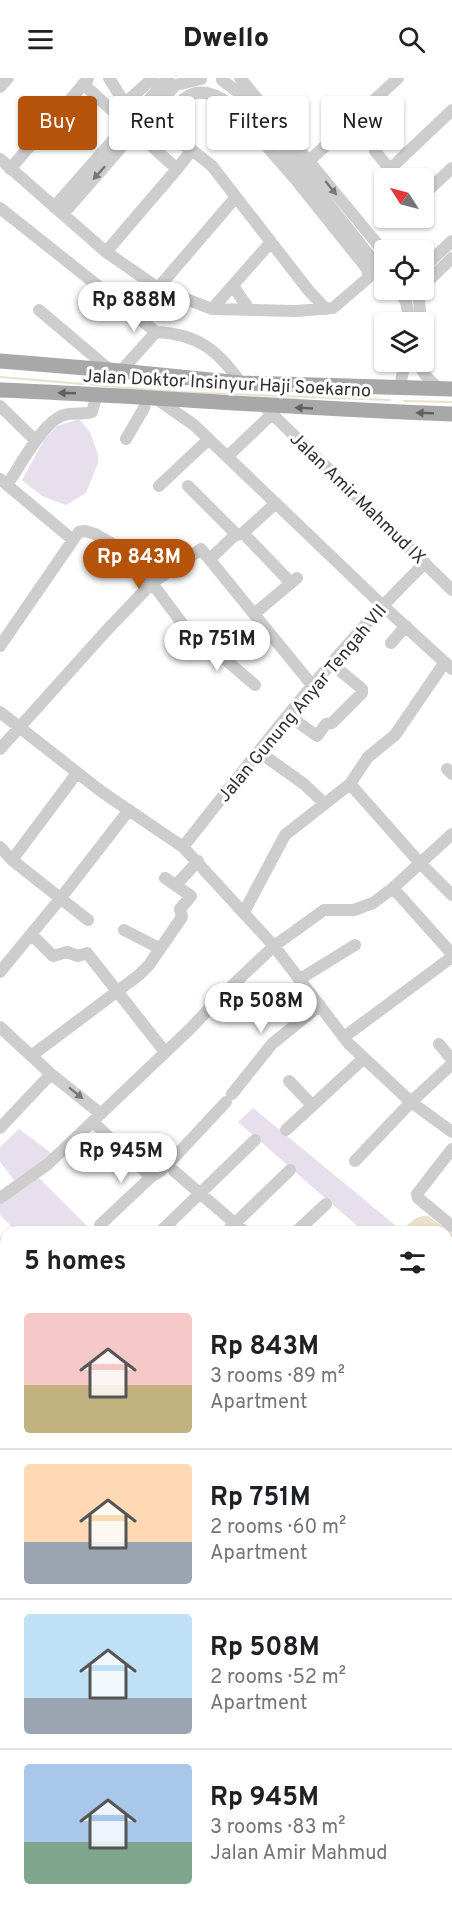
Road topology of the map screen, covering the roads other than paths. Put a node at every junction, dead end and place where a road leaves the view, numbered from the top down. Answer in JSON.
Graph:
{"nodes":[{"id":1,"x":8,"y":78,"type":"edge"},
{"id":2,"x":109,"y":78,"type":"edge"},
{"id":3,"x":153,"y":78,"type":"edge"},
{"id":4,"x":200,"y":78,"type":"edge"},
{"id":5,"x":240,"y":78,"type":"edge"},
{"id":6,"x":398,"y":78,"type":"edge"},
{"id":7,"x":223,"y":79,"type":"edge"},
{"id":8,"x":171,"y":80,"type":"edge"},
{"id":9,"x":86,"y":81,"type":"edge"},
{"id":10,"x":0,"y":87,"type":"edge"},
{"id":11,"x":119,"y":96,"type":"edge"},
{"id":12,"x":133,"y":96,"type":"edge"},
{"id":13,"x":159,"y":96,"type":"edge"},
{"id":14,"x":185,"y":96,"type":"edge"},
{"id":15,"x":109,"y":102,"type":"edge"},
{"id":16,"x":452,"y":110,"type":"edge"},
{"id":17,"x":112,"y":150,"type":"edge"},
{"id":18,"x":158,"y":150,"type":"edge"},
{"id":19,"x":192,"y":150,"type":"joint"},
{"id":20,"x":375,"y":151,"type":"dead end"},
{"id":21,"x":0,"y":159,"type":"edge"},
{"id":22,"x":309,"y":161,"type":"junction"},
{"id":23,"x":388,"y":168,"type":"edge"},
{"id":24,"x":399,"y":168,"type":"edge"},
{"id":25,"x":452,"y":168,"type":"edge"},
{"id":26,"x":10,"y":169,"type":"junction"},
{"id":27,"x":177,"y":169,"type":"junction"},
{"id":28,"x":434,"y":185,"type":"edge"},
{"id":29,"x":236,"y":197,"type":"junction"},
{"id":30,"x":0,"y":208,"type":"edge"},
{"id":31,"x":59,"y":210,"type":"junction"},
{"id":32,"x":374,"y":240,"type":"edge"},
{"id":33,"x":452,"y":240,"type":"edge"},
{"id":34,"x":271,"y":242,"type":"junction"},
{"id":35,"x":106,"y":252,"type":"junction"},
{"id":36,"x":434,"y":257,"type":"edge"},
{"id":37,"x":452,"y":258,"type":"edge"},
{"id":38,"x":374,"y":261,"type":"edge"},
{"id":39,"x":434,"y":275,"type":"edge"},
{"id":40,"x":232,"y":286,"type":"junction"},
{"id":41,"x":158,"y":288,"type":"junction"},
{"id":42,"x":309,"y":291,"type":"junction"},
{"id":43,"x":406,"y":302,"type":"edge"},
{"id":44,"x":212,"y":309,"type":"junction"},
{"id":45,"x":249,"y":309,"type":"junction"},
{"id":46,"x":326,"y":309,"type":"junction"},
{"id":47,"x":39,"y":310,"type":"dead end"},
{"id":48,"x":296,"y":311,"type":"junction"},
{"id":49,"x":408,"y":312,"type":"edge"},
{"id":50,"x":156,"y":332,"type":"junction"},
{"id":51,"x":0,"y":362,"type":"edge"},
{"id":52,"x":116,"y":370,"type":"junction"},
{"id":53,"x":403,"y":372,"type":"edge"},
{"id":54,"x":422,"y":372,"type":"edge"},
{"id":55,"x":241,"y":382,"type":"junction"},
{"id":56,"x":400,"y":388,"type":"junction"},
{"id":57,"x":446,"y":389,"type":"edge"},
{"id":58,"x":0,"y":390,"type":"edge"},
{"id":59,"x":97,"y":394,"type":"junction"},
{"id":60,"x":150,"y":396,"type":"junction"},
{"id":61,"x":0,"y":406,"type":"edge"},
{"id":62,"x":268,"y":410,"type":"junction"},
{"id":63,"x":452,"y":414,"type":"edge"},
{"id":64,"x":126,"y":439,"type":"dead end"},
{"id":65,"x":35,"y":440,"type":"junction"},
{"id":66,"x":209,"y":440,"type":"junction"},
{"id":67,"x":227,"y":457,"type":"junction"},
{"id":68,"x":4,"y":482,"type":"edge"},
{"id":69,"x":159,"y":486,"type":"dead end"},
{"id":70,"x":188,"y":486,"type":"dead end"},
{"id":71,"x":276,"y":503,"type":"junction"},
{"id":72,"x":239,"y":534,"type":"junction"},
{"id":73,"x":73,"y":540,"type":"junction"},
{"id":74,"x":210,"y":559,"type":"junction"},
{"id":75,"x":425,"y":563,"type":"junction"},
{"id":76,"x":152,"y":583,"type":"junction"},
{"id":77,"x":452,"y":590,"type":"edge"},
{"id":78,"x":380,"y":603,"type":"junction"},
{"id":79,"x":254,"y":614,"type":"junction"},
{"id":80,"x":406,"y":626,"type":"junction"},
{"id":81,"x":391,"y":643,"type":"dead end"},
{"id":82,"x":0,"y":646,"type":"edge"},
{"id":83,"x":331,"y":663,"type":"junction"},
{"id":84,"x":449,"y":665,"type":"edge"},
{"id":85,"x":255,"y":685,"type":"dead end"},
{"id":86,"x":312,"y":685,"type":"junction"},
{"id":87,"x":0,"y":712,"type":"edge"},
{"id":88,"x":288,"y":715,"type":"junction"},
{"id":89,"x":19,"y":727,"type":"junction"},
{"id":90,"x":0,"y":749,"type":"edge"},
{"id":91,"x":259,"y":752,"type":"junction"},
{"id":92,"x":77,"y":773,"type":"junction"},
{"id":93,"x":350,"y":784,"type":"junction"},
{"id":94,"x":324,"y":803,"type":"junction"},
{"id":95,"x":129,"y":810,"type":"junction"},
{"id":96,"x":452,"y":834,"type":"edge"},
{"id":97,"x":0,"y":847,"type":"edge"},
{"id":98,"x":183,"y":847,"type":"junction"},
{"id":99,"x":12,"y":860,"type":"junction"},
{"id":100,"x":198,"y":861,"type":"junction"},
{"id":101,"x":420,"y":863,"type":"junction"},
{"id":102,"x":165,"y":878,"type":"dead end"},
{"id":103,"x":176,"y":885,"type":"junction"},
{"id":104,"x":393,"y":888,"type":"junction"},
{"id":105,"x":452,"y":895,"type":"edge"},
{"id":106,"x":60,"y":899,"type":"junction"},
{"id":107,"x":243,"y":910,"type":"junction"},
{"id":108,"x":88,"y":920,"type":"dead end"},
{"id":109,"x":124,"y":930,"type":"dead end"},
{"id":110,"x":31,"y":934,"type":"junction"},
{"id":111,"x":355,"y":945,"type":"dead end"},
{"id":112,"x":274,"y":946,"type":"junction"},
{"id":113,"x":159,"y":948,"type":"junction"},
{"id":114,"x":450,"y":949,"type":"edge"},
{"id":115,"x":1,"y":970,"type":"edge"},
{"id":116,"x":300,"y":979,"type":"junction"},
{"id":117,"x":118,"y":993,"type":"junction"},
{"id":118,"x":320,"y":1005,"type":"junction"},
{"id":119,"x":0,"y":1027,"type":"edge"},
{"id":120,"x":344,"y":1037,"type":"junction"},
{"id":121,"x":439,"y":1044,"type":"dead end"},
{"id":122,"x":165,"y":1052,"type":"junction"},
{"id":123,"x":31,"y":1056,"type":"junction"},
{"id":124,"x":364,"y":1058,"type":"junction"},
{"id":125,"x":452,"y":1062,"type":"edge"},
{"id":126,"x":51,"y":1074,"type":"junction"},
{"id":127,"x":289,"y":1081,"type":"dead end"},
{"id":128,"x":411,"y":1102,"type":"junction"},
{"id":129,"x":312,"y":1104,"type":"junction"},
{"id":130,"x":94,"y":1120,"type":"junction"},
{"id":131,"x":0,"y":1128,"type":"edge"},
{"id":132,"x":286,"y":1130,"type":"dead end"},
{"id":133,"x":452,"y":1132,"type":"edge"},
{"id":134,"x":255,"y":1140,"type":"dead end"},
{"id":135,"x":452,"y":1149,"type":"edge"},
{"id":136,"x":355,"y":1161,"type":"dead end"},
{"id":137,"x":290,"y":1170,"type":"dead end"},
{"id":138,"x":162,"y":1172,"type":"junction"},
{"id":139,"x":200,"y":1195,"type":"junction"},
{"id":140,"x":0,"y":1198,"type":"edge"},
{"id":141,"x":326,"y":1204,"type":"dead end"},
{"id":142,"x":100,"y":1226,"type":"edge"},
{"id":143,"x":166,"y":1226,"type":"edge"},
{"id":144,"x":231,"y":1226,"type":"edge"},
{"id":145,"x":237,"y":1226,"type":"edge"},
{"id":146,"x":302,"y":1226,"type":"edge"},
{"id":147,"x":452,"y":1226,"type":"edge"}],
"edges":[{"from":1,"to":10,"type":"street"},
{"from":2,"to":11,"type":"street"},
{"from":3,"to":12,"type":"street"},
{"from":4,"to":7,"type":"street"},
{"from":4,"to":8,"type":"street"},
{"from":5,"to":22,"type":"street"},
{"from":6,"to":22,"type":"street"},
{"from":7,"to":38,"type":"street"},
{"from":8,"to":13,"type":"street"},
{"from":9,"to":15,"type":"street"},
{"from":9,"to":26,"type":"street"},
{"from":14,"to":46,"type":"street"},
{"from":16,"to":24,"type":"street"},
{"from":17,"to":31,"type":"street"},
{"from":18,"to":27,"type":"street"},
{"from":19,"to":27,"type":"street"},
{"from":19,"to":29,"type":"street"},
{"from":20,"to":23,"type":"street"},
{"from":21,"to":26,"type":"street"},
{"from":22,"to":32,"type":"street","one_way":true},
{"from":25,"to":28,"type":"street"},
{"from":26,"to":31,"type":"street"},
{"from":27,"to":35,"type":"street"},
{"from":29,"to":34,"type":"street"},
{"from":29,"to":41,"type":"street"},
{"from":30,"to":50,"type":"street"},
{"from":31,"to":35,"type":"street"},
{"from":33,"to":36,"type":"street"},
{"from":34,"to":40,"type":"street"},
{"from":34,"to":42,"type":"street"},
{"from":35,"to":41,"type":"street"},
{"from":37,"to":39,"type":"street"},
{"from":40,"to":44,"type":"street"},
{"from":40,"to":45,"type":"street"},
{"from":41,"to":44,"type":"street"},
{"from":42,"to":46,"type":"street"},
{"from":42,"to":48,"type":"street"},
{"from":43,"to":49,"type":"street"},
{"from":44,"to":45,"type":"street"},
{"from":45,"to":48,"type":"street"},
{"from":46,"to":48,"type":"street"},
{"from":47,"to":52,"type":"street"},
{"from":50,"to":52,"type":"street"},
{"from":50,"to":55,"type":"street"},
{"from":51,"to":52,"type":"main road","name":"Jalan Doktor Insinyur Haji Soekarno"},
{"from":52,"to":55,"type":"main road","name":"Jalan Doktor Insinyur Haji Soekarno"},
{"from":53,"to":56,"type":"street"},
{"from":54,"to":57,"type":"street"},
{"from":55,"to":56,"type":"main road","name":"Jalan Doktor Insinyur Haji Soekarno"},
{"from":56,"to":57,"type":"main road","name":"Jalan Doktor Insinyur Haji Soekarno"},
{"from":59,"to":58,"type":"main road","name":"Jalan Doktor Insinyur Haji Soekarno","one_way":true},
{"from":59,"to":60,"type":"main road","name":"Jalan Doktor Insinyur Haji Soekarno"},
{"from":59,"to":65,"type":"street"},
{"from":60,"to":62,"type":"main road","name":"Jalan Doktor Insinyur Haji Soekarno"},
{"from":60,"to":64,"type":"street"},
{"from":60,"to":66,"type":"street"},
{"from":61,"to":65,"type":"street"},
{"from":63,"to":62,"type":"main road","name":"Jalan Doktor Insinyur Haji Soekarno","one_way":true},
{"from":62,"to":67,"type":"street"},
{"from":62,"to":75,"type":"street","name":"Jalan Amir Mahmud IX"},
{"from":65,"to":68,"type":"street"},
{"from":66,"to":67,"type":"street"},
{"from":66,"to":69,"type":"street"},
{"from":67,"to":71,"type":"street"},
{"from":68,"to":73,"type":"street"},
{"from":70,"to":72,"type":"street"},
{"from":71,"to":72,"type":"street"},
{"from":71,"to":78,"type":"street"},
{"from":72,"to":74,"type":"street"},
{"from":72,"to":79,"type":"street"},
{"from":73,"to":76,"type":"street"},
{"from":73,"to":82,"type":"street"},
{"from":74,"to":76,"type":"street"},
{"from":74,"to":79,"type":"street"},
{"from":75,"to":77,"type":"street","name":"Jalan Amir Mahmud IX"},
{"from":75,"to":78,"type":"street","name":"Jalan Gunung Anyar Tengah VII"},
{"from":76,"to":85,"type":"street"},
{"from":76,"to":89,"type":"street"},
{"from":78,"to":80,"type":"street"},
{"from":78,"to":83,"type":"street","name":"Jalan Gunung Anyar Tengah VII"},
{"from":79,"to":86,"type":"street"},
{"from":80,"to":81,"type":"street"},
{"from":80,"to":84,"type":"street"},
{"from":83,"to":86,"type":"street","name":"Jalan Gunung Anyar Tengah VII"},
{"from":83,"to":88,"type":"street"},
{"from":84,"to":93,"type":"street"},
{"from":86,"to":88,"type":"street","name":"Jalan Gunung Anyar Tengah VII"},
{"from":87,"to":89,"type":"street"},
{"from":88,"to":91,"type":"street","name":"Jalan Gunung Anyar Tengah VII"},
{"from":89,"to":90,"type":"street"},
{"from":89,"to":92,"type":"street"},
{"from":91,"to":94,"type":"street"},
{"from":91,"to":98,"type":"street","name":"Jalan Gunung Anyar Tengah VII"},
{"from":92,"to":95,"type":"street"},
{"from":92,"to":99,"type":"street"},
{"from":93,"to":94,"type":"street"},
{"from":93,"to":101,"type":"street"},
{"from":94,"to":107,"type":"street"},
{"from":95,"to":98,"type":"street"},
{"from":95,"to":106,"type":"street"},
{"from":96,"to":101,"type":"street"},
{"from":97,"to":99,"type":"street"},
{"from":98,"to":100,"type":"street"},
{"from":99,"to":106,"type":"street"},
{"from":100,"to":103,"type":"street"},
{"from":100,"to":107,"type":"street"},
{"from":101,"to":104,"type":"street"},
{"from":101,"to":105,"type":"street"},
{"from":102,"to":103,"type":"street"},
{"from":103,"to":113,"type":"street"},
{"from":104,"to":112,"type":"street"},
{"from":104,"to":114,"type":"street"},
{"from":106,"to":108,"type":"street"},
{"from":106,"to":110,"type":"street"},
{"from":107,"to":112,"type":"street"},
{"from":109,"to":113,"type":"street"},
{"from":110,"to":115,"type":"street"},
{"from":110,"to":117,"type":"street"},
{"from":111,"to":116,"type":"street"},
{"from":112,"to":116,"type":"street"},
{"from":112,"to":122,"type":"street"},
{"from":113,"to":117,"type":"street"},
{"from":114,"to":120,"type":"street"},
{"from":116,"to":118,"type":"street"},
{"from":117,"to":122,"type":"street"},
{"from":117,"to":123,"type":"street"},
{"from":118,"to":120,"type":"street"},
{"from":118,"to":138,"type":"street"},
{"from":119,"to":123,"type":"street"},
{"from":120,"to":124,"type":"street"},
{"from":121,"to":125,"type":"street"},
{"from":122,"to":130,"type":"street"},
{"from":123,"to":126,"type":"street"},
{"from":124,"to":128,"type":"street"},
{"from":124,"to":129,"type":"street"},
{"from":125,"to":128,"type":"street"},
{"from":126,"to":130,"type":"street","one_way":true},
{"from":126,"to":131,"type":"street"},
{"from":127,"to":129,"type":"street"},
{"from":128,"to":133,"type":"street"},
{"from":128,"to":136,"type":"street"},
{"from":129,"to":132,"type":"street"},
{"from":130,"to":138,"type":"street"},
{"from":130,"to":140,"type":"street"},
{"from":134,"to":139,"type":"street"},
{"from":135,"to":147,"type":"street"},
{"from":137,"to":145,"type":"street"},
{"from":138,"to":139,"type":"street"},
{"from":138,"to":142,"type":"street"},
{"from":139,"to":143,"type":"street"},
{"from":139,"to":144,"type":"street"},
{"from":141,"to":146,"type":"street"}]}
